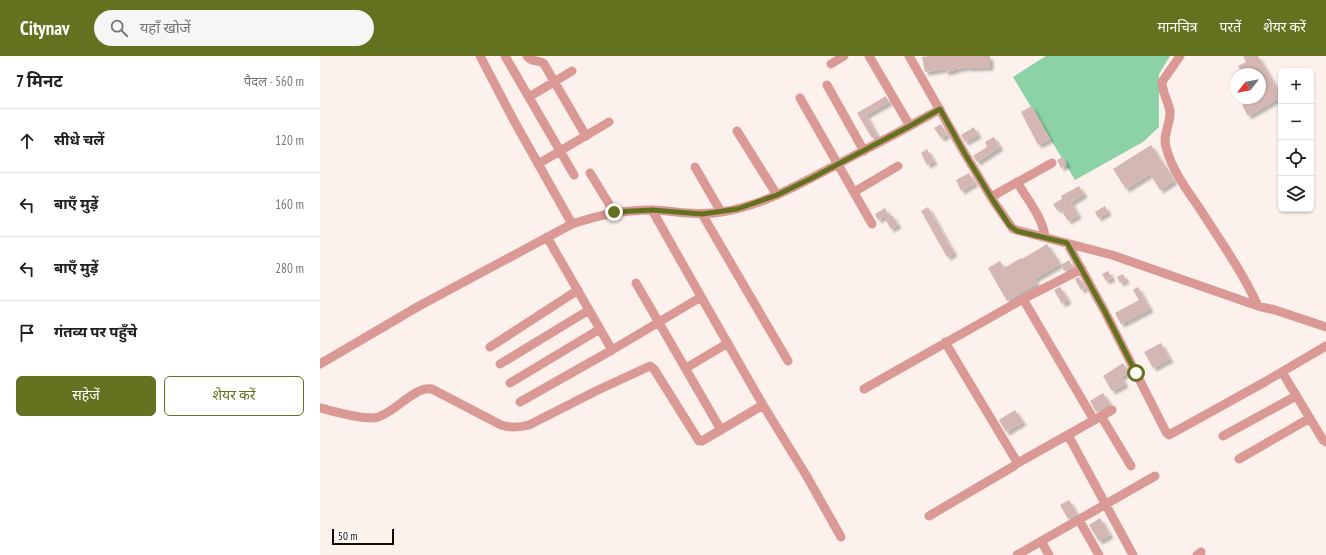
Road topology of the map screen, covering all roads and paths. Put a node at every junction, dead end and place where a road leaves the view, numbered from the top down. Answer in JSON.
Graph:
{"nodes":[{"id":1,"x":480,"y":56,"type":"edge"},
{"id":2,"x":505,"y":56,"type":"edge"},
{"id":3,"x":527,"y":56,"type":"edge"},
{"id":4,"x":844,"y":56,"type":"edge"},
{"id":5,"x":869,"y":56,"type":"edge"},
{"id":6,"x":1180,"y":56,"type":"edge"},
{"id":7,"x":912,"y":59,"type":"edge"},
{"id":8,"x":831,"y":64,"type":"dead end"},
{"id":9,"x":572,"y":72,"type":"dead end"},
{"id":10,"x":555,"y":81,"type":"junction"},
{"id":11,"x":826,"y":85,"type":"dead end"},
{"id":12,"x":528,"y":97,"type":"junction"},
{"id":13,"x":800,"y":98,"type":"dead end"},
{"id":14,"x":940,"y":109,"type":"junction"},
{"id":15,"x":609,"y":122,"type":"dead end"},
{"id":16,"x":910,"y":126,"type":"junction"},
{"id":17,"x":737,"y":131,"type":"dead end"},
{"id":18,"x":586,"y":136,"type":"junction"},
{"id":19,"x":864,"y":150,"type":"junction"},
{"id":20,"x":561,"y":151,"type":"junction"},
{"id":21,"x":1052,"y":163,"type":"dead end"},
{"id":22,"x":538,"y":164,"type":"junction"},
{"id":23,"x":838,"y":164,"type":"junction"},
{"id":24,"x":898,"y":166,"type":"dead end"},
{"id":25,"x":695,"y":167,"type":"dead end"},
{"id":26,"x":590,"y":173,"type":"dead end"},
{"id":27,"x":574,"y":175,"type":"dead end"},
{"id":28,"x":1017,"y":182,"type":"junction"},
{"id":29,"x":854,"y":192,"type":"junction"},
{"id":30,"x":777,"y":195,"type":"junction"},
{"id":31,"x":991,"y":197,"type":"junction"},
{"id":32,"x":652,"y":210,"type":"junction"},
{"id":33,"x":614,"y":212,"type":"junction"},
{"id":34,"x":721,"y":212,"type":"junction"},
{"id":35,"x":702,"y":214,"type":"junction"},
{"id":36,"x":572,"y":224,"type":"junction"},
{"id":37,"x":872,"y":224,"type":"dead end"},
{"id":38,"x":548,"y":237,"type":"junction"},
{"id":39,"x":1045,"y":237,"type":"junction"},
{"id":40,"x":1067,"y":243,"type":"junction"},
{"id":41,"x":1082,"y":269,"type":"junction"},
{"id":42,"x":636,"y":283,"type":"dead end"},
{"id":43,"x":578,"y":290,"type":"junction"},
{"id":44,"x":701,"y":297,"type":"junction"},
{"id":45,"x":1023,"y":299,"type":"junction"},
{"id":46,"x":1258,"y":306,"type":"junction"},
{"id":47,"x":589,"y":310,"type":"junction"},
{"id":48,"x":659,"y":322,"type":"junction"},
{"id":49,"x":1326,"y":327,"type":"edge"},
{"id":50,"x":600,"y":329,"type":"junction"},
{"id":51,"x":945,"y":342,"type":"junction"},
{"id":52,"x":728,"y":343,"type":"junction"},
{"id":53,"x":1326,"y":346,"type":"edge"},
{"id":54,"x":490,"y":347,"type":"dead end"},
{"id":55,"x":612,"y":350,"type":"junction"},
{"id":56,"x":788,"y":362,"type":"dead end"},
{"id":57,"x":320,"y":364,"type":"edge"},
{"id":58,"x":500,"y":364,"type":"dead end"},
{"id":59,"x":686,"y":368,"type":"junction"},
{"id":60,"x":1282,"y":372,"type":"junction"},
{"id":61,"x":510,"y":383,"type":"dead end"},
{"id":62,"x":864,"y":389,"type":"dead end"},
{"id":63,"x":1296,"y":396,"type":"junction"},
{"id":64,"x":520,"y":402,"type":"dead end"},
{"id":65,"x":763,"y":405,"type":"junction"},
{"id":66,"x":320,"y":408,"type":"edge"},
{"id":67,"x":1112,"y":410,"type":"dead end"},
{"id":68,"x":1098,"y":418,"type":"junction"},
{"id":69,"x":1310,"y":418,"type":"junction"},
{"id":70,"x":721,"y":430,"type":"junction"},
{"id":71,"x":1068,"y":435,"type":"junction"},
{"id":72,"x":1223,"y":436,"type":"dead end"},
{"id":73,"x":1326,"y":442,"type":"edge"},
{"id":74,"x":1239,"y":459,"type":"dead end"},
{"id":75,"x":1016,"y":464,"type":"junction"},
{"id":76,"x":1131,"y":466,"type":"dead end"},
{"id":77,"x":1155,"y":476,"type":"dead end"},
{"id":78,"x":1105,"y":504,"type":"junction"},
{"id":79,"x":929,"y":516,"type":"dead end"},
{"id":80,"x":1078,"y":520,"type":"junction"},
{"id":81,"x":841,"y":537,"type":"dead end"},
{"id":82,"x":1041,"y":541,"type":"junction"},
{"id":83,"x":1017,"y":555,"type":"edge"},
{"id":84,"x":1049,"y":555,"type":"edge"},
{"id":85,"x":1099,"y":555,"type":"edge"},
{"id":86,"x":1133,"y":555,"type":"edge"}],
"edges":[{"from":1,"to":22,"type":"street"},
{"from":2,"to":12,"type":"street"},
{"from":3,"to":10,"type":"street"},
{"from":4,"to":8,"type":"street"},
{"from":5,"to":16,"type":"street"},
{"from":6,"to":46,"type":"street"},
{"from":7,"to":14,"type":"street"},
{"from":9,"to":10,"type":"street"},
{"from":10,"to":12,"type":"street"},
{"from":10,"to":18,"type":"street"},
{"from":11,"to":19,"type":"street"},
{"from":12,"to":20,"type":"street"},
{"from":13,"to":23,"type":"street"},
{"from":14,"to":16,"type":"street"},
{"from":14,"to":31,"type":"street"},
{"from":15,"to":18,"type":"street"},
{"from":16,"to":19,"type":"street"},
{"from":17,"to":30,"type":"street"},
{"from":18,"to":20,"type":"street"},
{"from":19,"to":23,"type":"street"},
{"from":20,"to":22,"type":"street"},
{"from":20,"to":27,"type":"street"},
{"from":21,"to":28,"type":"street"},
{"from":22,"to":36,"type":"street"},
{"from":23,"to":29,"type":"street"},
{"from":23,"to":30,"type":"street"},
{"from":24,"to":29,"type":"street"},
{"from":25,"to":34,"type":"street"},
{"from":26,"to":33,"type":"street"},
{"from":28,"to":31,"type":"street"},
{"from":28,"to":39,"type":"street"},
{"from":29,"to":37,"type":"street"},
{"from":30,"to":34,"type":"street"},
{"from":31,"to":39,"type":"street"},
{"from":32,"to":33,"type":"street"},
{"from":32,"to":35,"type":"street"},
{"from":32,"to":44,"type":"street"},
{"from":33,"to":36,"type":"street"},
{"from":34,"to":35,"type":"street"},
{"from":35,"to":56,"type":"street"},
{"from":36,"to":38,"type":"street"},
{"from":38,"to":43,"type":"street"},
{"from":38,"to":57,"type":"street"},
{"from":39,"to":40,"type":"street"},
{"from":40,"to":41,"type":"street"},
{"from":40,"to":46,"type":"street"},
{"from":41,"to":45,"type":"street"},
{"from":41,"to":60,"type":"street"},
{"from":42,"to":48,"type":"street"},
{"from":43,"to":47,"type":"street"},
{"from":43,"to":54,"type":"street"},
{"from":44,"to":48,"type":"street"},
{"from":44,"to":52,"type":"street"},
{"from":45,"to":51,"type":"street"},
{"from":45,"to":68,"type":"street"},
{"from":46,"to":49,"type":"street"},
{"from":47,"to":50,"type":"street"},
{"from":47,"to":58,"type":"street"},
{"from":48,"to":55,"type":"street"},
{"from":48,"to":59,"type":"street"},
{"from":50,"to":55,"type":"street"},
{"from":50,"to":61,"type":"street"},
{"from":51,"to":62,"type":"street"},
{"from":51,"to":75,"type":"street"},
{"from":52,"to":59,"type":"street"},
{"from":52,"to":65,"type":"street"},
{"from":53,"to":60,"type":"street"},
{"from":55,"to":64,"type":"street"},
{"from":59,"to":70,"type":"street"},
{"from":60,"to":63,"type":"street"},
{"from":63,"to":69,"type":"street"},
{"from":63,"to":72,"type":"street"},
{"from":65,"to":70,"type":"street"},
{"from":65,"to":81,"type":"street"},
{"from":66,"to":70,"type":"street"},
{"from":67,"to":68,"type":"street"},
{"from":68,"to":71,"type":"street"},
{"from":68,"to":76,"type":"street"},
{"from":69,"to":73,"type":"street"},
{"from":69,"to":74,"type":"street"},
{"from":71,"to":75,"type":"street"},
{"from":71,"to":78,"type":"street"},
{"from":75,"to":79,"type":"street"},
{"from":77,"to":78,"type":"street"},
{"from":78,"to":80,"type":"street"},
{"from":78,"to":86,"type":"street"},
{"from":80,"to":82,"type":"street"},
{"from":80,"to":85,"type":"street"},
{"from":82,"to":83,"type":"street"},
{"from":82,"to":84,"type":"street"}]}
